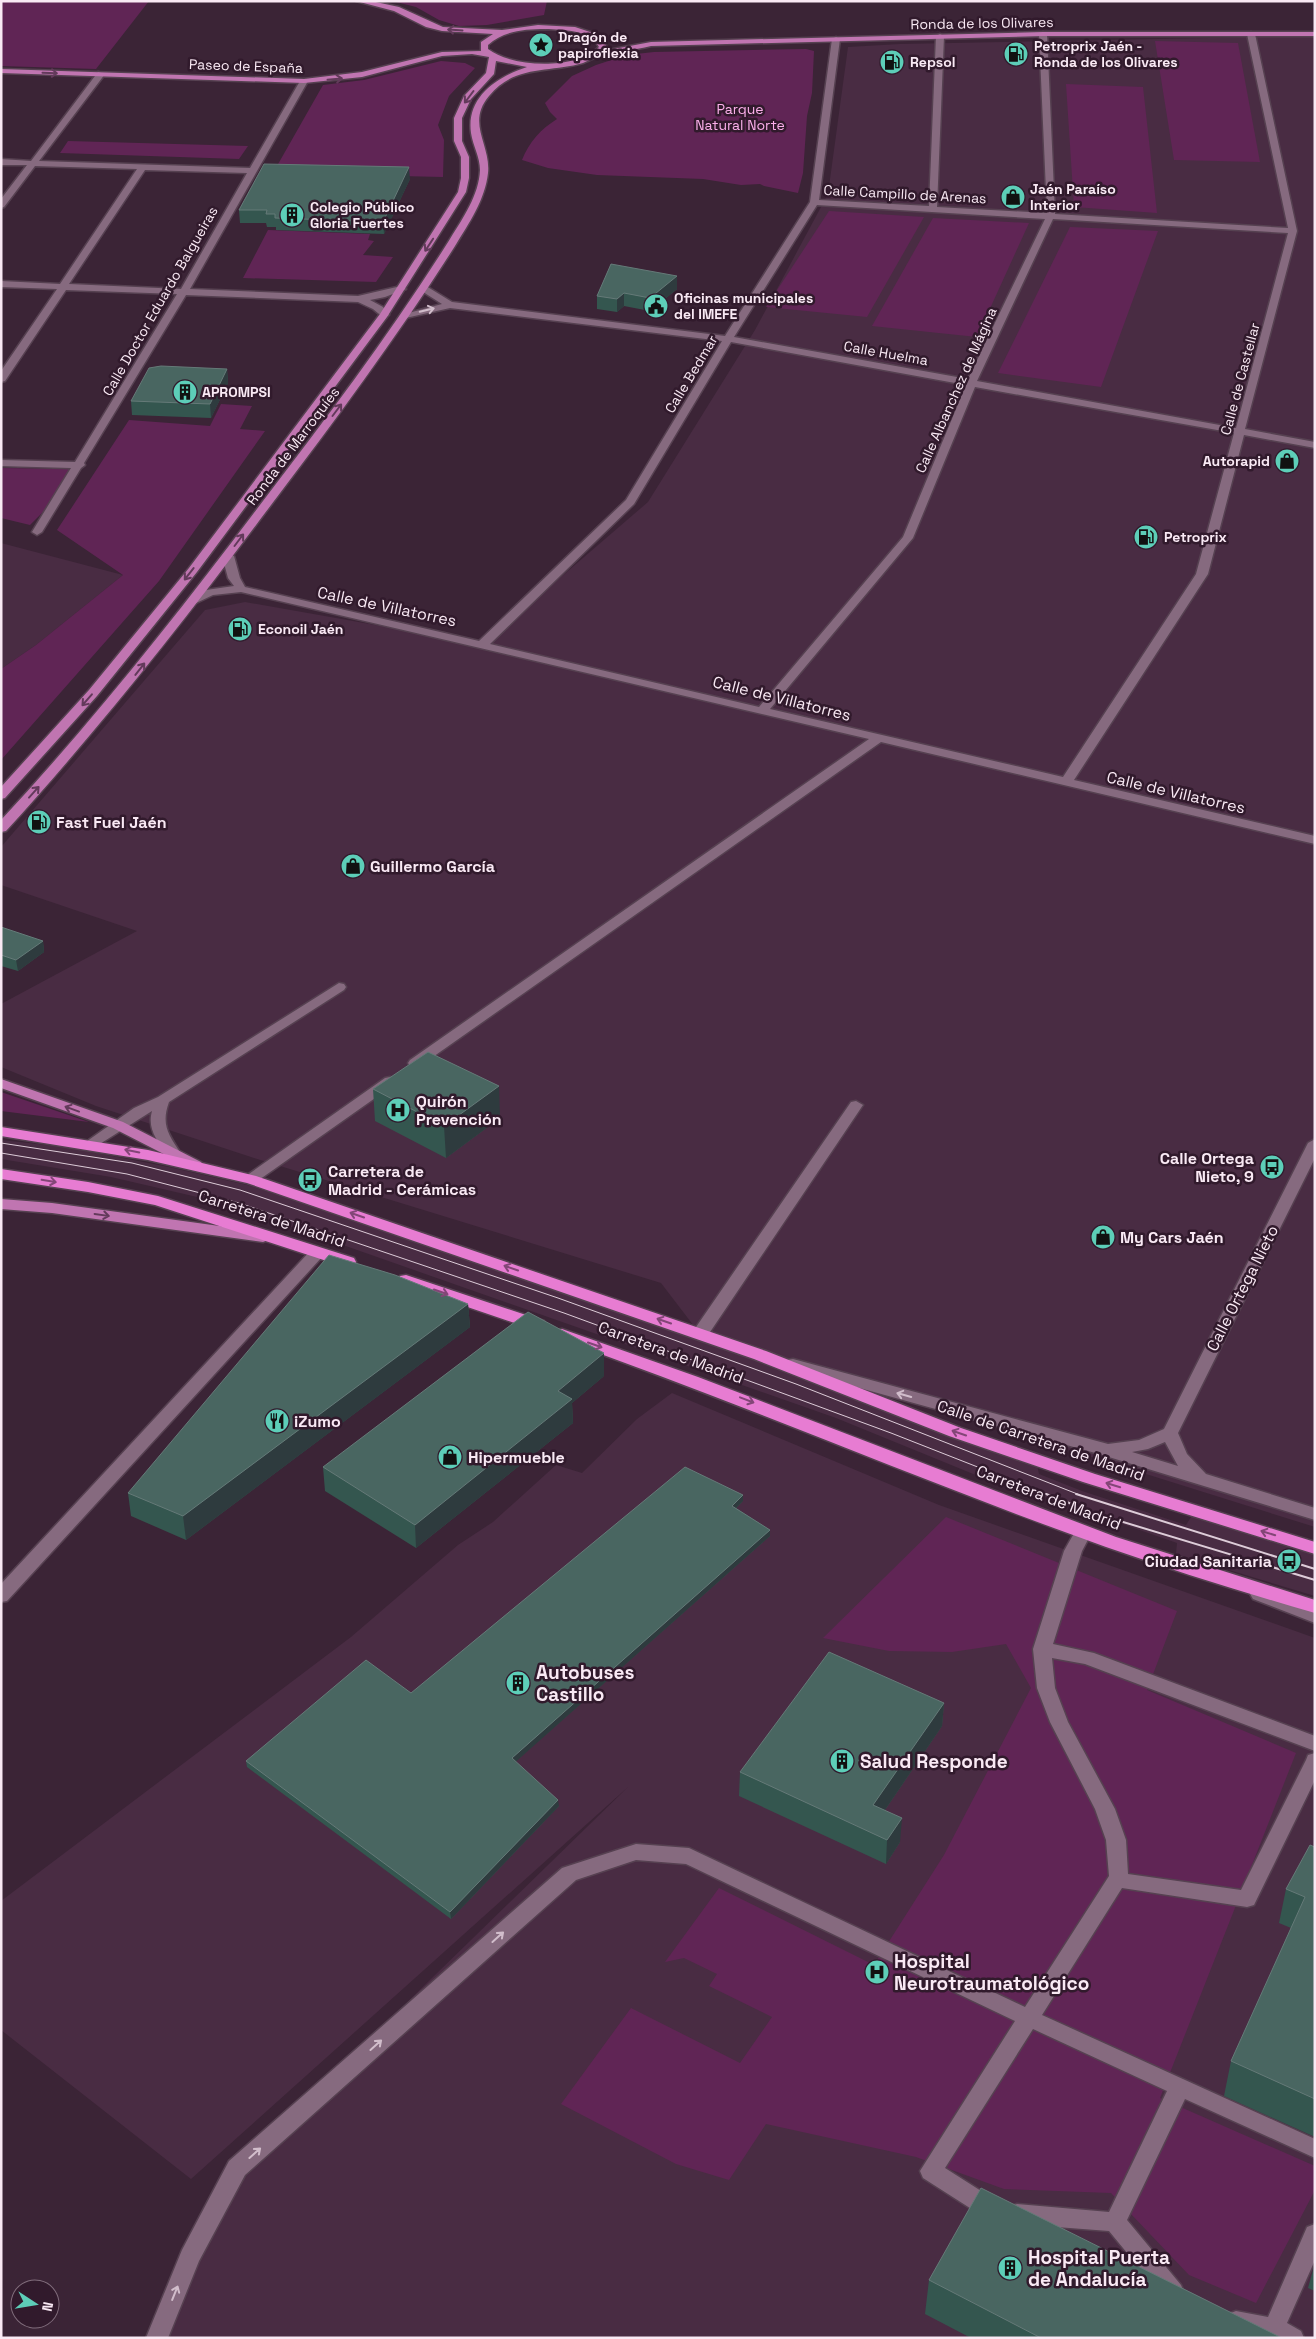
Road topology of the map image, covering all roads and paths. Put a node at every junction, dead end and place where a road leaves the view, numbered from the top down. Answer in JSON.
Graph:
{"nodes":[{"id":1,"x":360,"y":1,"type":"edge"},
{"id":2,"x":504,"y":32,"type":"junction"},
{"id":3,"x":1043,"y":34,"type":"junction"},
{"id":4,"x":1251,"y":34,"type":"junction"},
{"id":5,"x":1315,"y":34,"type":"edge"},
{"id":6,"x":940,"y":36,"type":"junction"},
{"id":7,"x":596,"y":37,"type":"junction"},
{"id":8,"x":611,"y":38,"type":"dead end"},
{"id":9,"x":836,"y":39,"type":"junction"},
{"id":10,"x":627,"y":41,"type":"dead end"},
{"id":11,"x":651,"y":44,"type":"junction"},
{"id":12,"x":596,"y":55,"type":"junction"},
{"id":13,"x":490,"y":56,"type":"junction"},
{"id":14,"x":541,"y":66,"type":"junction"},
{"id":15,"x":1,"y":71,"type":"edge"},
{"id":16,"x":101,"y":74,"type":"junction"},
{"id":17,"x":304,"y":81,"type":"junction"},
{"id":18,"x":1,"y":162,"type":"edge"},
{"id":19,"x":32,"y":163,"type":"junction"},
{"id":20,"x":142,"y":167,"type":"junction"},
{"id":21,"x":251,"y":171,"type":"junction"},
{"id":22,"x":814,"y":202,"type":"junction"},
{"id":23,"x":1,"y":205,"type":"edge"},
{"id":24,"x":933,"y":209,"type":"junction"},
{"id":25,"x":1051,"y":216,"type":"junction"},
{"id":26,"x":1293,"y":231,"type":"junction"},
{"id":27,"x":1,"y":284,"type":"edge"},
{"id":28,"x":62,"y":286,"type":"junction"},
{"id":29,"x":423,"y":288,"type":"junction"},
{"id":30,"x":401,"y":289,"type":"junction"},
{"id":31,"x":184,"y":291,"type":"junction"},
{"id":32,"x":358,"y":299,"type":"junction"},
{"id":33,"x":450,"y":305,"type":"junction"},
{"id":34,"x":384,"y":315,"type":"junction"},
{"id":35,"x":404,"y":317,"type":"junction"},
{"id":36,"x":728,"y":339,"type":"junction"},
{"id":37,"x":1,"y":379,"type":"edge"},
{"id":38,"x":972,"y":382,"type":"junction"},
{"id":39,"x":1241,"y":431,"type":"junction"},
{"id":40,"x":1315,"y":445,"type":"edge"},
{"id":41,"x":1,"y":463,"type":"edge"},
{"id":42,"x":80,"y":465,"type":"junction"},
{"id":43,"x":37,"y":532,"type":"dead end"},
{"id":44,"x":228,"y":556,"type":"junction"},
{"id":45,"x":241,"y":589,"type":"junction"},
{"id":46,"x":192,"y":602,"type":"junction"},
{"id":47,"x":483,"y":644,"type":"junction"},
{"id":48,"x":762,"y":710,"type":"junction"},
{"id":49,"x":878,"y":739,"type":"junction"},
{"id":50,"x":1066,"y":783,"type":"junction"},
{"id":51,"x":1,"y":795,"type":"edge"},
{"id":52,"x":1,"y":828,"type":"edge"},
{"id":53,"x":1315,"y":840,"type":"edge"},
{"id":54,"x":339,"y":987,"type":"dead end"},
{"id":55,"x":1,"y":1083,"type":"edge"},
{"id":56,"x":163,"y":1100,"type":"junction"},
{"id":57,"x":856,"y":1105,"type":"dead end"},
{"id":58,"x":118,"y":1125,"type":"junction"},
{"id":59,"x":1,"y":1131,"type":"edge"},
{"id":60,"x":1315,"y":1143,"type":"edge"},
{"id":61,"x":90,"y":1144,"type":"junction"},
{"id":62,"x":173,"y":1152,"type":"junction"},
{"id":63,"x":196,"y":1165,"type":"junction"},
{"id":64,"x":1,"y":1174,"type":"edge"},
{"id":65,"x":251,"y":1180,"type":"junction"},
{"id":66,"x":1,"y":1204,"type":"edge"},
{"id":67,"x":274,"y":1239,"type":"junction"},
{"id":68,"x":317,"y":1253,"type":"junction"},
{"id":69,"x":361,"y":1266,"type":"edge"},
{"id":70,"x":388,"y":1275,"type":"edge"},
{"id":71,"x":700,"y":1334,"type":"junction"},
{"id":72,"x":760,"y":1354,"type":"junction"},
{"id":73,"x":1170,"y":1433,"type":"junction"},
{"id":74,"x":1103,"y":1449,"type":"junction"},
{"id":75,"x":1204,"y":1480,"type":"junction"},
{"id":76,"x":1315,"y":1514,"type":"edge"},
{"id":77,"x":1083,"y":1532,"type":"junction"},
{"id":78,"x":1315,"y":1548,"type":"edge"},
{"id":79,"x":1237,"y":1584,"type":"junction"},
{"id":80,"x":1,"y":1596,"type":"edge"},
{"id":81,"x":1315,"y":1607,"type":"edge"},
{"id":82,"x":1315,"y":1617,"type":"edge"},
{"id":83,"x":1042,"y":1649,"type":"junction"},
{"id":84,"x":1315,"y":1744,"type":"edge"},
{"id":85,"x":1315,"y":1760,"type":"edge"},
{"id":86,"x":1119,"y":1880,"type":"junction"},
{"id":87,"x":1029,"y":2018,"type":"junction"},
{"id":88,"x":1180,"y":2087,"type":"junction"},
{"id":89,"x":1315,"y":2148,"type":"edge"},
{"id":90,"x":1115,"y":2222,"type":"junction"},
{"id":91,"x":1315,"y":2234,"type":"edge"},
{"id":92,"x":1182,"y":2304,"type":"edge"},
{"id":93,"x":1215,"y":2316,"type":"edge"},
{"id":94,"x":1283,"y":2333,"type":"edge"},
{"id":95,"x":157,"y":2338,"type":"edge"}],
"edges":[{"from":2,"to":1,"type":"main road","one_way":true},
{"from":2,"to":7,"type":"main road"},
{"from":2,"to":13,"type":"main road","name":"Ronda de Marroquíes"},
{"from":3,"to":4,"type":"main road","name":"Ronda de los Olivares"},
{"from":3,"to":6,"type":"main road","name":"Ronda de los Olivares"},
{"from":3,"to":25,"type":"street","name":"Calle Albanchez de Mágina"},
{"from":4,"to":5,"type":"main road","name":"Ronda de los Olivares"},
{"from":4,"to":26,"type":"street","name":"Calle de Castellar"},
{"from":6,"to":9,"type":"main road","name":"Ronda de los Olivares"},
{"from":6,"to":24,"type":"street"},
{"from":7,"to":8,"type":"main road"},
{"from":7,"to":12,"type":"main road"},
{"from":9,"to":11,"type":"main road","name":"Ronda de los Olivares"},
{"from":9,"to":22,"type":"street","name":"Calle Bedmar"},
{"from":10,"to":11,"type":"main road","name":"Ronda de los Olivares"},
{"from":11,"to":12,"type":"main road","name":"Ronda de los Olivares"},
{"from":12,"to":14,"type":"main road","name":"Ronda de los Olivares"},
{"from":13,"to":14,"type":"main road","name":"Paseo de España"},
{"from":17,"to":13,"type":"main road","name":"Paseo de España","one_way":true},
{"from":13,"to":30,"type":"main road","name":"Ronda de Marroquíes","one_way":true},
{"from":14,"to":29,"type":"main road","name":"Ronda de Marroquíes"},
{"from":15,"to":16,"type":"main road","name":"Paseo de España","one_way":true},
{"from":16,"to":17,"type":"main road","name":"Paseo de España"},
{"from":16,"to":19,"type":"street"},
{"from":17,"to":21,"type":"street","name":"Calle Doctor Eduardo Balgueiras"},
{"from":18,"to":19,"type":"street"},
{"from":19,"to":20,"type":"street"},
{"from":19,"to":23,"type":"street"},
{"from":20,"to":21,"type":"street"},
{"from":20,"to":28,"type":"street"},
{"from":21,"to":31,"type":"street","name":"Calle Doctor Eduardo Balgueiras"},
{"from":22,"to":24,"type":"street","name":"Calle Campillo de Arenas"},
{"from":22,"to":36,"type":"street","name":"Calle Bedmar"},
{"from":24,"to":25,"type":"street","name":"Calle Campillo de Arenas"},
{"from":25,"to":26,"type":"street","name":"Calle Campillo de Arenas"},
{"from":25,"to":38,"type":"street","name":"Calle Albanchez de Mágina"},
{"from":26,"to":39,"type":"street","name":"Calle de Castellar"},
{"from":27,"to":28,"type":"street"},
{"from":28,"to":31,"type":"street"},
{"from":28,"to":37,"type":"street"},
{"from":29,"to":33,"type":"street"},
{"from":29,"to":35,"type":"main road","name":"Ronda de Marroquíes"},
{"from":30,"to":32,"type":"street"},
{"from":30,"to":34,"type":"main road","name":"Ronda de Marroquíes"},
{"from":31,"to":32,"type":"street"},
{"from":31,"to":42,"type":"street","name":"Calle Doctor Eduardo Balgueiras"},
{"from":32,"to":34,"type":"street"},
{"from":35,"to":33,"type":"street","one_way":true},
{"from":33,"to":36,"type":"street","name":"Calle Huelma"},
{"from":34,"to":51,"type":"main road","name":"Ronda de Marroquíes","one_way":true},
{"from":44,"to":35,"type":"main road","name":"Ronda de Marroquíes","one_way":true},
{"from":36,"to":38,"type":"street","name":"Calle Huelma"},
{"from":36,"to":47,"type":"street","name":"Calle Bedmar"},
{"from":38,"to":39,"type":"street","name":"Calle Huelma"},
{"from":38,"to":48,"type":"street","name":"Calle Albanchez de Mágina"},
{"from":39,"to":40,"type":"street","name":"Calle Huelma"},
{"from":39,"to":50,"type":"street","name":"Calle de Castellar"},
{"from":41,"to":42,"type":"street"},
{"from":42,"to":43,"type":"street","name":"Calle Doctor Eduardo Balgueiras"},
{"from":44,"to":45,"type":"street"},
{"from":44,"to":46,"type":"main road","name":"Ronda de Marroquíes"},
{"from":45,"to":46,"type":"street","name":"Calle de Villatorres"},
{"from":45,"to":47,"type":"street","name":"Calle de Villatorres"},
{"from":52,"to":46,"type":"main road","name":"Ronda de Marroquíes","one_way":true},
{"from":47,"to":48,"type":"street","name":"Calle de Villatorres"},
{"from":48,"to":49,"type":"street","name":"Calle de Villatorres"},
{"from":49,"to":50,"type":"street","name":"Calle de Villatorres"},
{"from":49,"to":65,"type":"street"},
{"from":50,"to":53,"type":"street","name":"Calle de Villatorres"},
{"from":54,"to":56,"type":"street"},
{"from":58,"to":55,"type":"main road","one_way":true},
{"from":56,"to":58,"type":"street"},
{"from":56,"to":62,"type":"street"},
{"from":57,"to":71,"type":"street"},
{"from":58,"to":61,"type":"street"},
{"from":58,"to":62,"type":"main road"},
{"from":59,"to":61,"type":"highway","name":"Carretera de Madrid"},
{"from":60,"to":73,"type":"street","name":"Calle Ortega Nieto"},
{"from":63,"to":61,"type":"highway","name":"Carretera de Madrid","one_way":true},
{"from":62,"to":63,"type":"main road"},
{"from":63,"to":65,"type":"highway","name":"Carretera de Madrid"},
{"from":64,"to":67,"type":"highway","name":"Carretera de Madrid","one_way":true},
{"from":71,"to":65,"type":"highway","name":"Carretera de Madrid","one_way":true},
{"from":66,"to":67,"type":"main road","one_way":true},
{"from":67,"to":68,"type":"highway","name":"Carretera de Madrid"},
{"from":68,"to":69,"type":"highway","name":"Carretera de Madrid"},
{"from":68,"to":80,"type":"street"},
{"from":70,"to":77,"type":"highway","name":"Carretera de Madrid","one_way":true},
{"from":71,"to":72,"type":"highway","name":"Carretera de Madrid"},
{"from":74,"to":72,"type":"street","one_way":true},
{"from":78,"to":72,"type":"highway","name":"Calle de Carretera de Madrid","one_way":true},
{"from":73,"to":74,"type":"street"},
{"from":73,"to":75,"type":"street"},
{"from":74,"to":75,"type":"street"},
{"from":75,"to":76,"type":"street"},
{"from":77,"to":79,"type":"highway","name":"Carretera de Madrid"},
{"from":77,"to":83,"type":"street"},
{"from":79,"to":81,"type":"highway","name":"Carretera de Madrid"},
{"from":79,"to":82,"type":"street"},
{"from":83,"to":84,"type":"street"},
{"from":83,"to":86,"type":"street"},
{"from":85,"to":86,"type":"street"},
{"from":86,"to":87,"type":"street"},
{"from":87,"to":88,"type":"street"},
{"from":87,"to":90,"type":"street"},
{"from":95,"to":87,"type":"street","one_way":true},
{"from":88,"to":89,"type":"street"},
{"from":88,"to":90,"type":"street"},
{"from":90,"to":92,"type":"street"},
{"from":91,"to":94,"type":"street"},
{"from":93,"to":94,"type":"street"}]}
